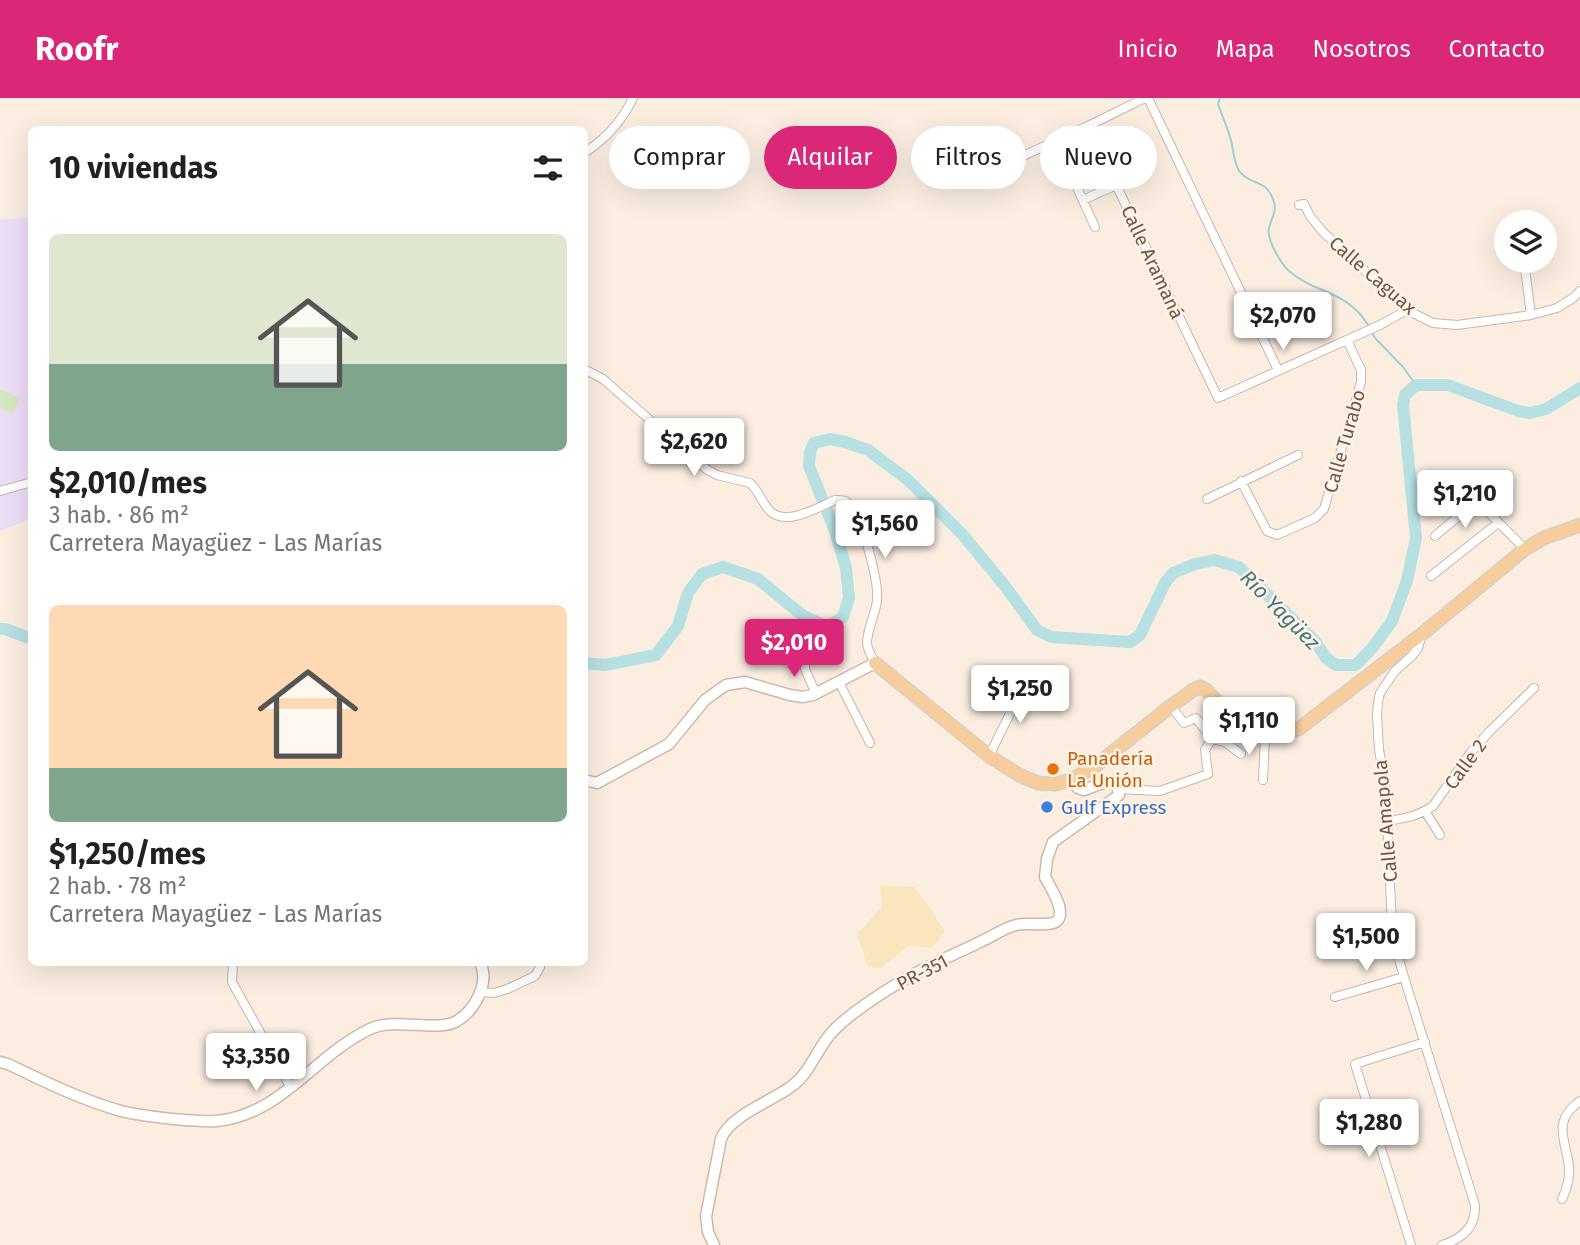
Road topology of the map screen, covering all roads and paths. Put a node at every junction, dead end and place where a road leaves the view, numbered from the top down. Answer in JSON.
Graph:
{"nodes":[{"id":1,"x":633,"y":98,"type":"edge"},
{"id":2,"x":1147,"y":98,"type":"edge"},
{"id":3,"x":1088,"y":126,"type":"edge"},
{"id":4,"x":588,"y":150,"type":"edge"},
{"id":5,"x":1078,"y":189,"type":"edge"},
{"id":6,"x":1107,"y":189,"type":"edge"},
{"id":7,"x":1118,"y":189,"type":"edge"},
{"id":8,"x":1083,"y":200,"type":"junction"},
{"id":9,"x":1299,"y":205,"type":"dead end"},
{"id":10,"x":1095,"y":227,"type":"dead end"},
{"id":11,"x":1526,"y":273,"type":"edge"},
{"id":12,"x":1580,"y":291,"type":"edge"},
{"id":13,"x":1407,"y":310,"type":"junction"},
{"id":14,"x":1264,"y":313,"type":"dead end"},
{"id":15,"x":1531,"y":315,"type":"junction"},
{"id":16,"x":1254,"y":318,"type":"junction"},
{"id":17,"x":1347,"y":340,"type":"junction"},
{"id":18,"x":1278,"y":370,"type":"junction"},
{"id":19,"x":588,"y":371,"type":"edge"},
{"id":20,"x":1298,"y":455,"type":"dead end"},
{"id":21,"x":1241,"y":481,"type":"junction"},
{"id":22,"x":28,"y":483,"type":"edge"},
{"id":23,"x":1447,"y":487,"type":"dead end"},
{"id":24,"x":0,"y":491,"type":"edge"},
{"id":25,"x":1207,"y":499,"type":"dead end"},
{"id":26,"x":1477,"y":502,"type":"junction"},
{"id":27,"x":1499,"y":523,"type":"junction"},
{"id":28,"x":1580,"y":525,"type":"edge"},
{"id":29,"x":1435,"y":536,"type":"dead end"},
{"id":30,"x":1525,"y":549,"type":"junction"},
{"id":31,"x":1431,"y":576,"type":"dead end"},
{"id":32,"x":1422,"y":634,"type":"junction"},
{"id":33,"x":805,"y":658,"type":"dead end"},
{"id":34,"x":875,"y":663,"type":"junction"},
{"id":35,"x":1026,"y":681,"type":"dead end"},
{"id":36,"x":839,"y":682,"type":"junction"},
{"id":37,"x":1534,"y":688,"type":"dead end"},
{"id":38,"x":816,"y":694,"type":"junction"},
{"id":39,"x":1171,"y":706,"type":"junction"},
{"id":40,"x":1265,"y":736,"type":"junction"},
{"id":41,"x":1212,"y":739,"type":"junction"},
{"id":42,"x":870,"y":743,"type":"dead end"},
{"id":43,"x":1241,"y":754,"type":"dead end"},
{"id":44,"x":989,"y":756,"type":"junction"},
{"id":45,"x":1071,"y":780,"type":"junction"},
{"id":46,"x":1263,"y":780,"type":"dead end"},
{"id":47,"x":588,"y":781,"type":"edge"},
{"id":48,"x":1119,"y":789,"type":"junction"},
{"id":49,"x":1425,"y":811,"type":"junction"},
{"id":50,"x":1386,"y":821,"type":"junction"},
{"id":51,"x":1440,"y":835,"type":"dead end"},
{"id":52,"x":233,"y":966,"type":"edge"},
{"id":53,"x":482,"y":966,"type":"edge"},
{"id":54,"x":540,"y":966,"type":"edge"},
{"id":55,"x":1404,"y":977,"type":"junction"},
{"id":56,"x":482,"y":992,"type":"junction"},
{"id":57,"x":1335,"y":997,"type":"dead end"},
{"id":58,"x":1425,"y":1042,"type":"junction"},
{"id":59,"x":0,"y":1062,"type":"edge"},
{"id":60,"x":291,"y":1088,"type":"junction"},
{"id":61,"x":1580,"y":1101,"type":"edge"},
{"id":62,"x":1562,"y":1199,"type":"dead end"},
{"id":63,"x":714,"y":1245,"type":"edge"},
{"id":64,"x":1411,"y":1245,"type":"edge"},
{"id":65,"x":1442,"y":1245,"type":"edge"}],
"edges":[{"from":1,"to":4,"type":"street"},
{"from":2,"to":3,"type":"street"},
{"from":2,"to":16,"type":"street"},
{"from":5,"to":8,"type":"street"},
{"from":6,"to":8,"type":"street"},
{"from":7,"to":18,"type":"street","name":"Calle Aramaná"},
{"from":8,"to":10,"type":"street"},
{"from":9,"to":13,"type":"street","name":"Calle Caguax"},
{"from":11,"to":15,"type":"street"},
{"from":12,"to":15,"type":"street","name":"Calle Caguax"},
{"from":13,"to":15,"type":"street","name":"Calle Caguax"},
{"from":13,"to":17,"type":"street"},
{"from":14,"to":16,"type":"street"},
{"from":16,"to":18,"type":"street"},
{"from":17,"to":18,"type":"street"},
{"from":17,"to":21,"type":"street","name":"Calle Turabo"},
{"from":19,"to":34,"type":"street"},
{"from":20,"to":21,"type":"street"},
{"from":21,"to":25,"type":"street"},
{"from":22,"to":24,"type":"street"},
{"from":23,"to":26,"type":"street"},
{"from":26,"to":27,"type":"street"},
{"from":26,"to":29,"type":"street"},
{"from":27,"to":30,"type":"street"},
{"from":27,"to":31,"type":"street"},
{"from":28,"to":30,"type":"main road"},
{"from":30,"to":32,"type":"main road"},
{"from":32,"to":40,"type":"main road"},
{"from":32,"to":50,"type":"street","name":"Calle Amapola"},
{"from":33,"to":38,"type":"street"},
{"from":34,"to":36,"type":"main road"},
{"from":34,"to":44,"type":"main road"},
{"from":35,"to":44,"type":"street"},
{"from":36,"to":38,"type":"main road"},
{"from":36,"to":42,"type":"street"},
{"from":37,"to":49,"type":"street","name":"Calle 2"},
{"from":38,"to":47,"type":"main road"},
{"from":39,"to":40,"type":"main road"},
{"from":39,"to":41,"type":"street"},
{"from":39,"to":45,"type":"main road"},
{"from":40,"to":46,"type":"street"},
{"from":41,"to":43,"type":"street"},
{"from":41,"to":48,"type":"street"},
{"from":44,"to":45,"type":"main road"},
{"from":45,"to":48,"type":"main road"},
{"from":48,"to":63,"type":"main road","name":"PR-351","number":"PR-351"},
{"from":49,"to":50,"type":"street"},
{"from":49,"to":51,"type":"street"},
{"from":50,"to":55,"type":"street","name":"Calle Amapola"},
{"from":52,"to":60,"type":"street"},
{"from":53,"to":56,"type":"main road"},
{"from":54,"to":56,"type":"street"},
{"from":55,"to":57,"type":"street"},
{"from":55,"to":58,"type":"street","name":"Calle Amapola"},
{"from":56,"to":60,"type":"main road"},
{"from":58,"to":64,"type":"street"},
{"from":58,"to":65,"type":"street","name":"Calle Amapola"},
{"from":59,"to":60,"type":"main road"},
{"from":61,"to":62,"type":"street"}]}
